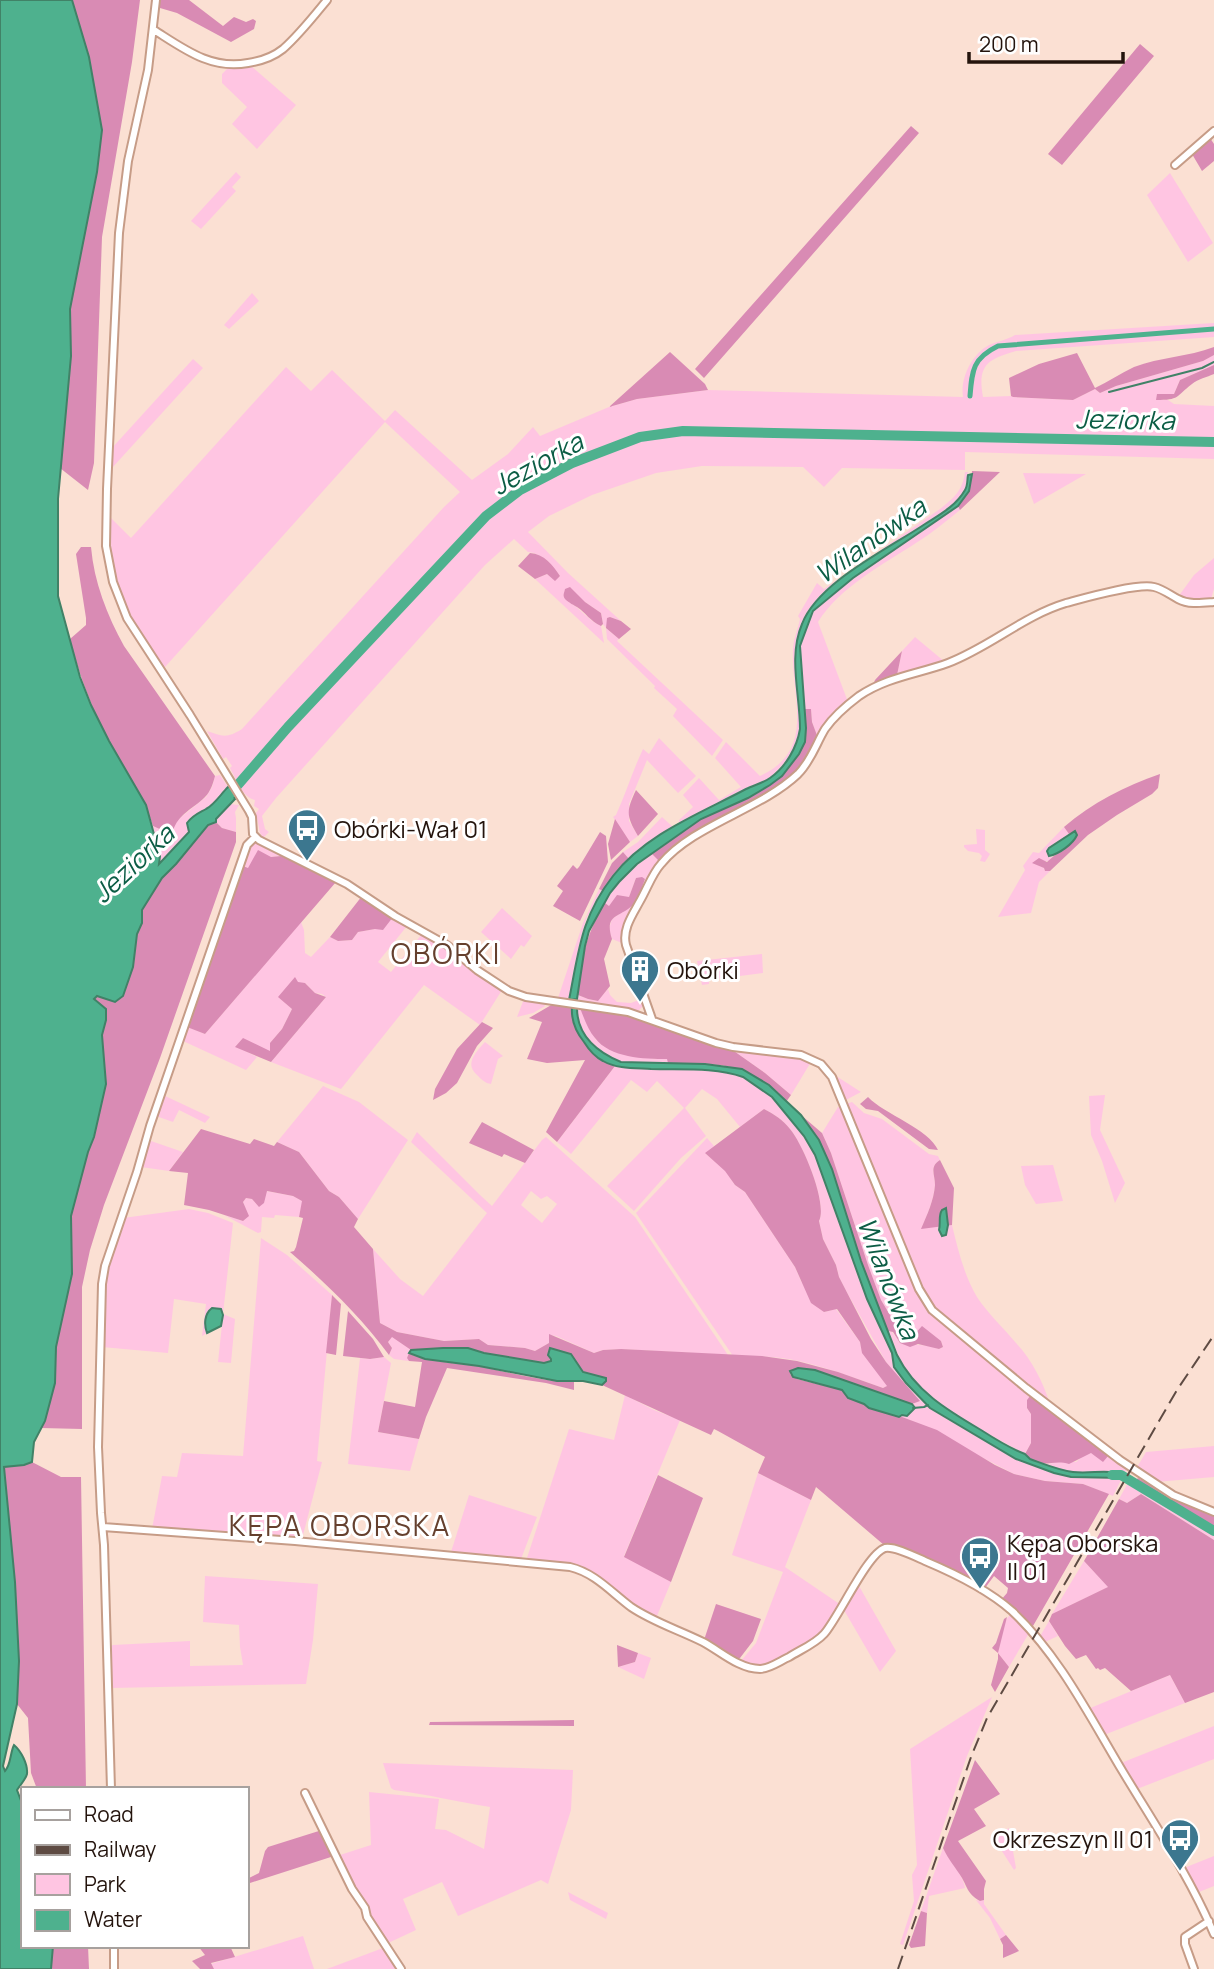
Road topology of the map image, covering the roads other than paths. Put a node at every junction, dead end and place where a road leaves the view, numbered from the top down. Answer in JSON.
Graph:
{"nodes":[{"id":1,"x":156,"y":0,"type":"edge"},
{"id":2,"x":327,"y":0,"type":"edge"},
{"id":3,"x":154,"y":30,"type":"junction"},
{"id":4,"x":1214,"y":131,"type":"edge"},
{"id":5,"x":1175,"y":165,"type":"dead end"},
{"id":6,"x":1214,"y":602,"type":"edge"},
{"id":7,"x":256,"y":837,"type":"junction"},
{"id":8,"x":652,"y":1019,"type":"junction"},
{"id":9,"x":1214,"y":1512,"type":"edge"},
{"id":10,"x":103,"y":1527,"type":"junction"},
{"id":11,"x":111,"y":1787,"type":"edge"},
{"id":12,"x":305,"y":1793,"type":"dead end"},
{"id":13,"x":1209,"y":1921,"type":"junction"},
{"id":14,"x":1214,"y":1934,"type":"edge"},
{"id":15,"x":114,"y":1948,"type":"edge"},
{"id":16,"x":114,"y":1969,"type":"edge"},
{"id":17,"x":401,"y":1969,"type":"edge"},
{"id":18,"x":1194,"y":1969,"type":"edge"}],
"edges":[{"from":1,"to":3,"type":"street"},
{"from":2,"to":3,"type":"street"},
{"from":3,"to":7,"type":"street"},
{"from":4,"to":5,"type":"street"},
{"from":6,"to":8,"type":"street"},
{"from":7,"to":8,"type":"street"},
{"from":7,"to":10,"type":"street"},
{"from":8,"to":9,"type":"street"},
{"from":10,"to":11,"type":"street"},
{"from":10,"to":13,"type":"street"},
{"from":12,"to":17,"type":"street"},
{"from":13,"to":14,"type":"street"},
{"from":13,"to":18,"type":"street"},
{"from":15,"to":16,"type":"street"}]}
